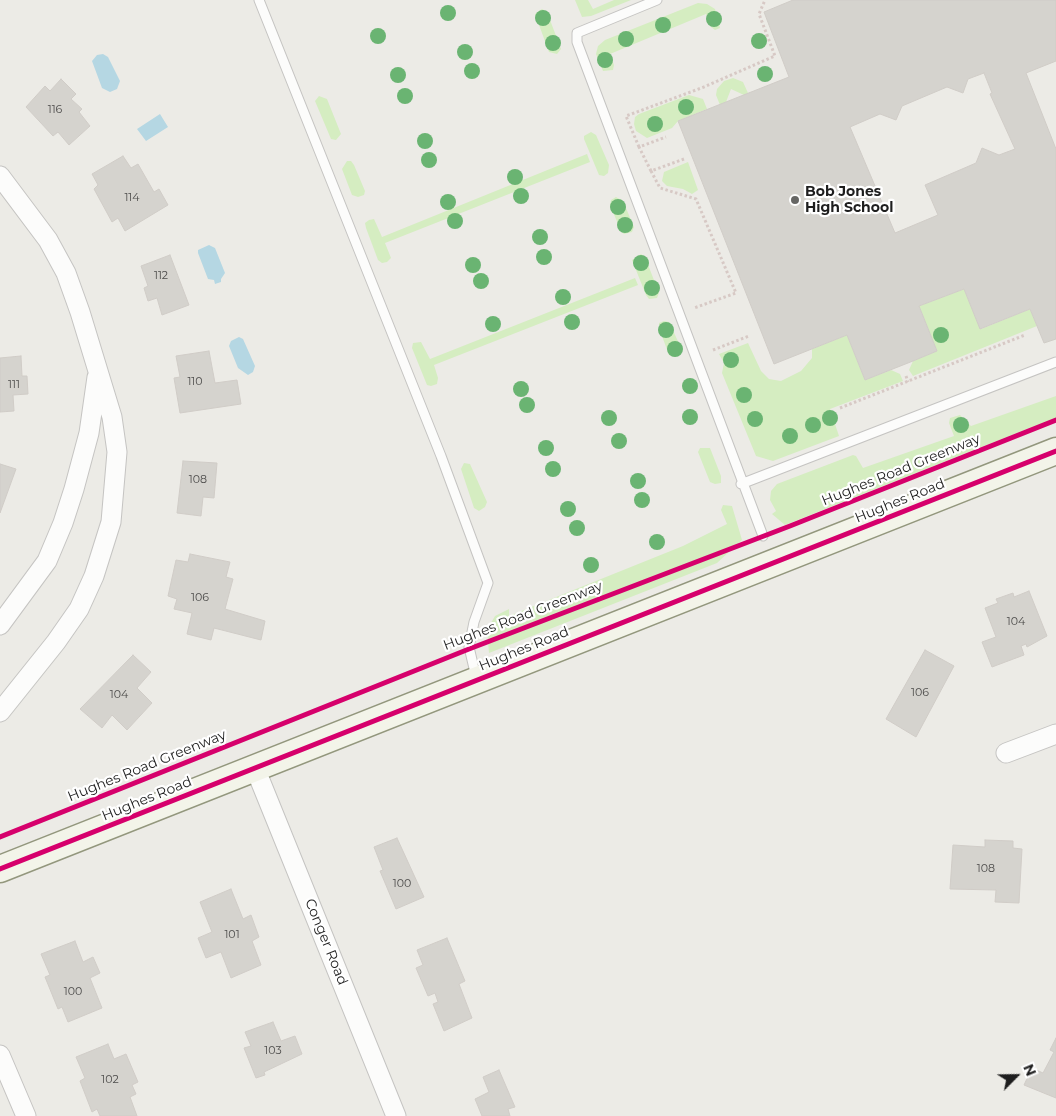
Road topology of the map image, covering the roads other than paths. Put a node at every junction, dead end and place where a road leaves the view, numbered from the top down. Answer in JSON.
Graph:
{"nodes":[{"id":1,"x":259,"y":0,"type":"edge"},
{"id":2,"x":657,"y":0,"type":"edge"},
{"id":3,"x":0,"y":176,"type":"edge"},
{"id":4,"x":1056,"y":362,"type":"edge"},
{"id":5,"x":98,"y":374,"type":"junction"},
{"id":6,"x":1056,"y":451,"type":"edge"},
{"id":7,"x":741,"y":484,"type":"junction"},
{"id":8,"x":762,"y":536,"type":"dead end"},
{"id":9,"x":0,"y":625,"type":"edge"},
{"id":10,"x":477,"y":680,"type":"junction"},
{"id":11,"x":0,"y":712,"type":"edge"},
{"id":12,"x":1056,"y":734,"type":"edge"},
{"id":13,"x":1006,"y":754,"type":"dead end"},
{"id":14,"x":255,"y":768,"type":"junction"},
{"id":15,"x":0,"y":869,"type":"edge"},
{"id":16,"x":0,"y":1055,"type":"edge"},
{"id":17,"x":26,"y":1116,"type":"edge"},
{"id":18,"x":396,"y":1116,"type":"edge"}],
"edges":[{"from":1,"to":10,"type":"lane"},
{"from":2,"to":7,"type":"lane"},
{"from":3,"to":5,"type":"street"},
{"from":4,"to":7,"type":"lane"},
{"from":5,"to":9,"type":"street"},
{"from":5,"to":11,"type":"street"},
{"from":6,"to":10,"type":"main road","name":"Hughes Road"},
{"from":7,"to":8,"type":"lane"},
{"from":10,"to":14,"type":"main road","name":"Hughes Road"},
{"from":12,"to":13,"type":"street"},
{"from":14,"to":15,"type":"main road","name":"Hughes Road"},
{"from":14,"to":18,"type":"street","name":"Conger Road"},
{"from":16,"to":17,"type":"street"}]}
